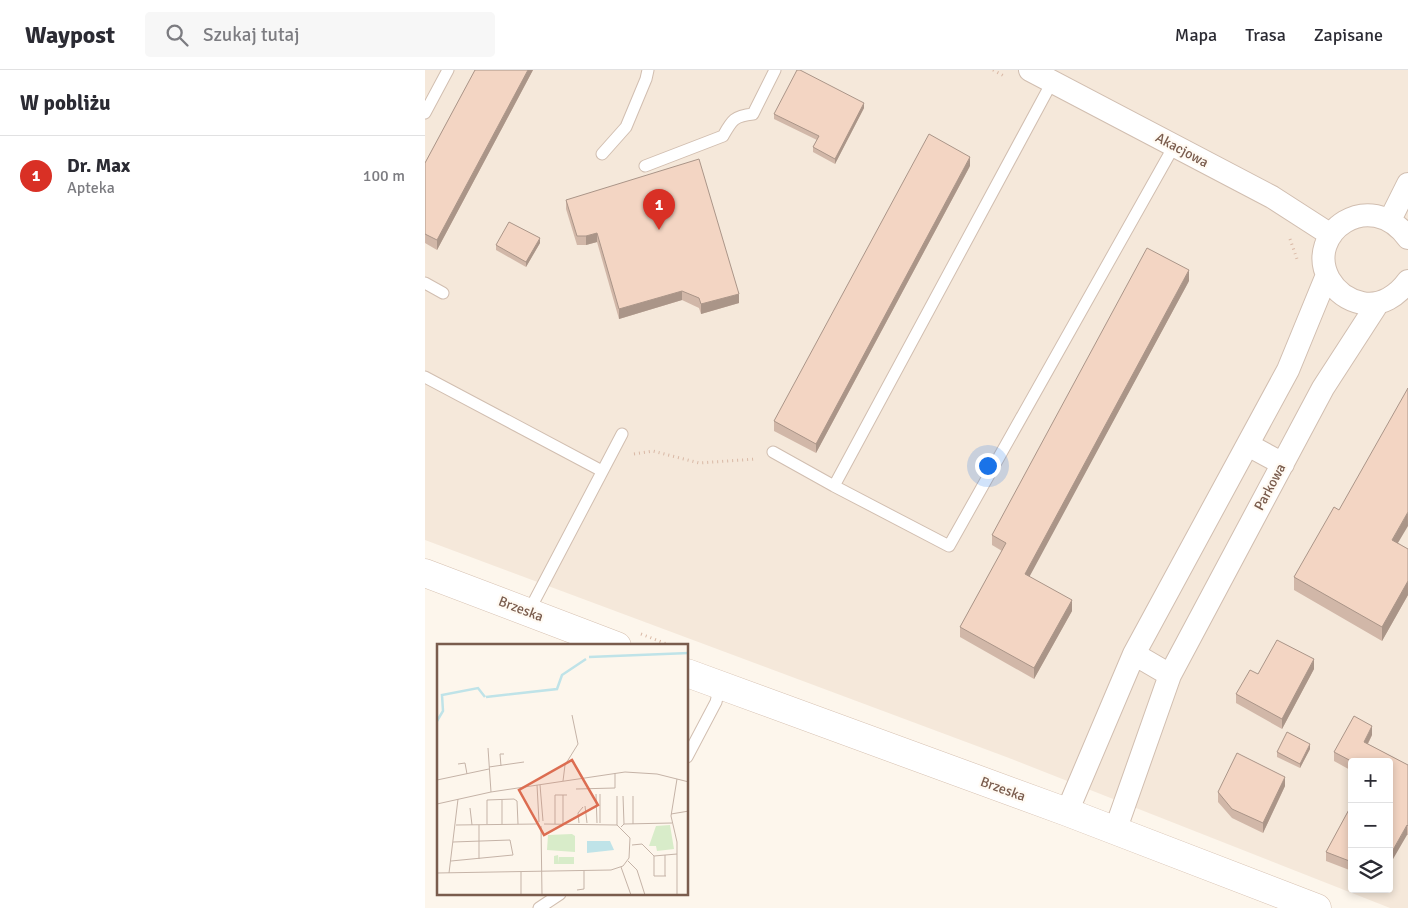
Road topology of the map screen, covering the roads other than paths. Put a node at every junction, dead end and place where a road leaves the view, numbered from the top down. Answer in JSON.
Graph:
{"nodes":[{"id":1,"x":448,"y":70,"type":"edge"},
{"id":2,"x":648,"y":70,"type":"edge"},
{"id":3,"x":775,"y":70,"type":"edge"},
{"id":4,"x":1030,"y":70,"type":"edge"},
{"id":5,"x":1048,"y":89,"type":"junction"},
{"id":6,"x":425,"y":113,"type":"edge"},
{"id":7,"x":1174,"y":146,"type":"junction"},
{"id":8,"x":602,"y":154,"type":"dead end"},
{"id":9,"x":645,"y":166,"type":"dead end"},
{"id":10,"x":1408,"y":184,"type":"edge"},
{"id":11,"x":1390,"y":220,"type":"junction"},
{"id":12,"x":1331,"y":235,"type":"junction"},
{"id":13,"x":1408,"y":238,"type":"edge"},
{"id":14,"x":1327,"y":275,"type":"junction"},
{"id":15,"x":1408,"y":280,"type":"edge"},
{"id":16,"x":425,"y":283,"type":"edge"},
{"id":17,"x":443,"y":293,"type":"dead end"},
{"id":18,"x":1378,"y":303,"type":"junction"},
{"id":19,"x":425,"y":377,"type":"edge"},
{"id":20,"x":623,"y":434,"type":"dead end"},
{"id":21,"x":1248,"y":445,"type":"junction"},
{"id":22,"x":773,"y":452,"type":"road end"},
{"id":23,"x":1283,"y":464,"type":"junction"},
{"id":24,"x":602,"y":471,"type":"junction"},
{"id":25,"x":834,"y":486,"type":"junction"},
{"id":26,"x":425,"y":573,"type":"edge"},
{"id":27,"x":529,"y":611,"type":"junction"},
{"id":28,"x":612,"y":644,"type":"edge"},
{"id":29,"x":1134,"y":654,"type":"junction"},
{"id":30,"x":689,"y":674,"type":"edge"},
{"id":31,"x":1170,"y":675,"type":"junction"},
{"id":32,"x":720,"y":686,"type":"junction"},
{"id":33,"x":689,"y":753,"type":"edge"},
{"id":34,"x":1067,"y":812,"type":"junction"},
{"id":35,"x":1115,"y":831,"type":"junction"},
{"id":36,"x":557,"y":896,"type":"edge"},
{"id":37,"x":539,"y":908,"type":"edge"},
{"id":38,"x":1317,"y":908,"type":"edge"}],
"edges":[{"from":1,"to":6,"type":"lane"},
{"from":2,"to":8,"type":"lane"},
{"from":3,"to":9,"type":"lane"},
{"from":4,"to":5,"type":"street","name":"Akacjowa"},
{"from":5,"to":7,"type":"street","name":"Akacjowa"},
{"from":5,"to":25,"type":"lane"},
{"from":7,"to":12,"type":"street","name":"Akacjowa"},
{"from":7,"to":25,"type":"lane"},
{"from":10,"to":11,"type":"street"},
{"from":11,"to":12,"type":"street"},
{"from":11,"to":13,"type":"street"},
{"from":12,"to":14,"type":"street"},
{"from":14,"to":18,"type":"street"},
{"from":14,"to":21,"type":"street"},
{"from":15,"to":18,"type":"street"},
{"from":16,"to":17,"type":"lane"},
{"from":18,"to":23,"type":"street","name":"Parkowa"},
{"from":19,"to":24,"type":"lane"},
{"from":20,"to":24,"type":"lane"},
{"from":21,"to":23,"type":"street"},
{"from":21,"to":29,"type":"street"},
{"from":22,"to":25,"type":"lane"},
{"from":23,"to":31,"type":"street","name":"Parkowa"},
{"from":24,"to":27,"type":"lane"},
{"from":26,"to":27,"type":"street","name":"Brzeska"},
{"from":27,"to":28,"type":"street","name":"Brzeska"},
{"from":29,"to":31,"type":"street"},
{"from":29,"to":34,"type":"street"},
{"from":30,"to":32,"type":"street","name":"Brzeska"},
{"from":31,"to":35,"type":"street","name":"Parkowa"},
{"from":32,"to":33,"type":"lane"},
{"from":32,"to":34,"type":"street","name":"Brzeska"},
{"from":34,"to":35,"type":"street","name":"Brzeska"},
{"from":35,"to":38,"type":"street","name":"Brzeska"},
{"from":36,"to":37,"type":"lane"}]}
